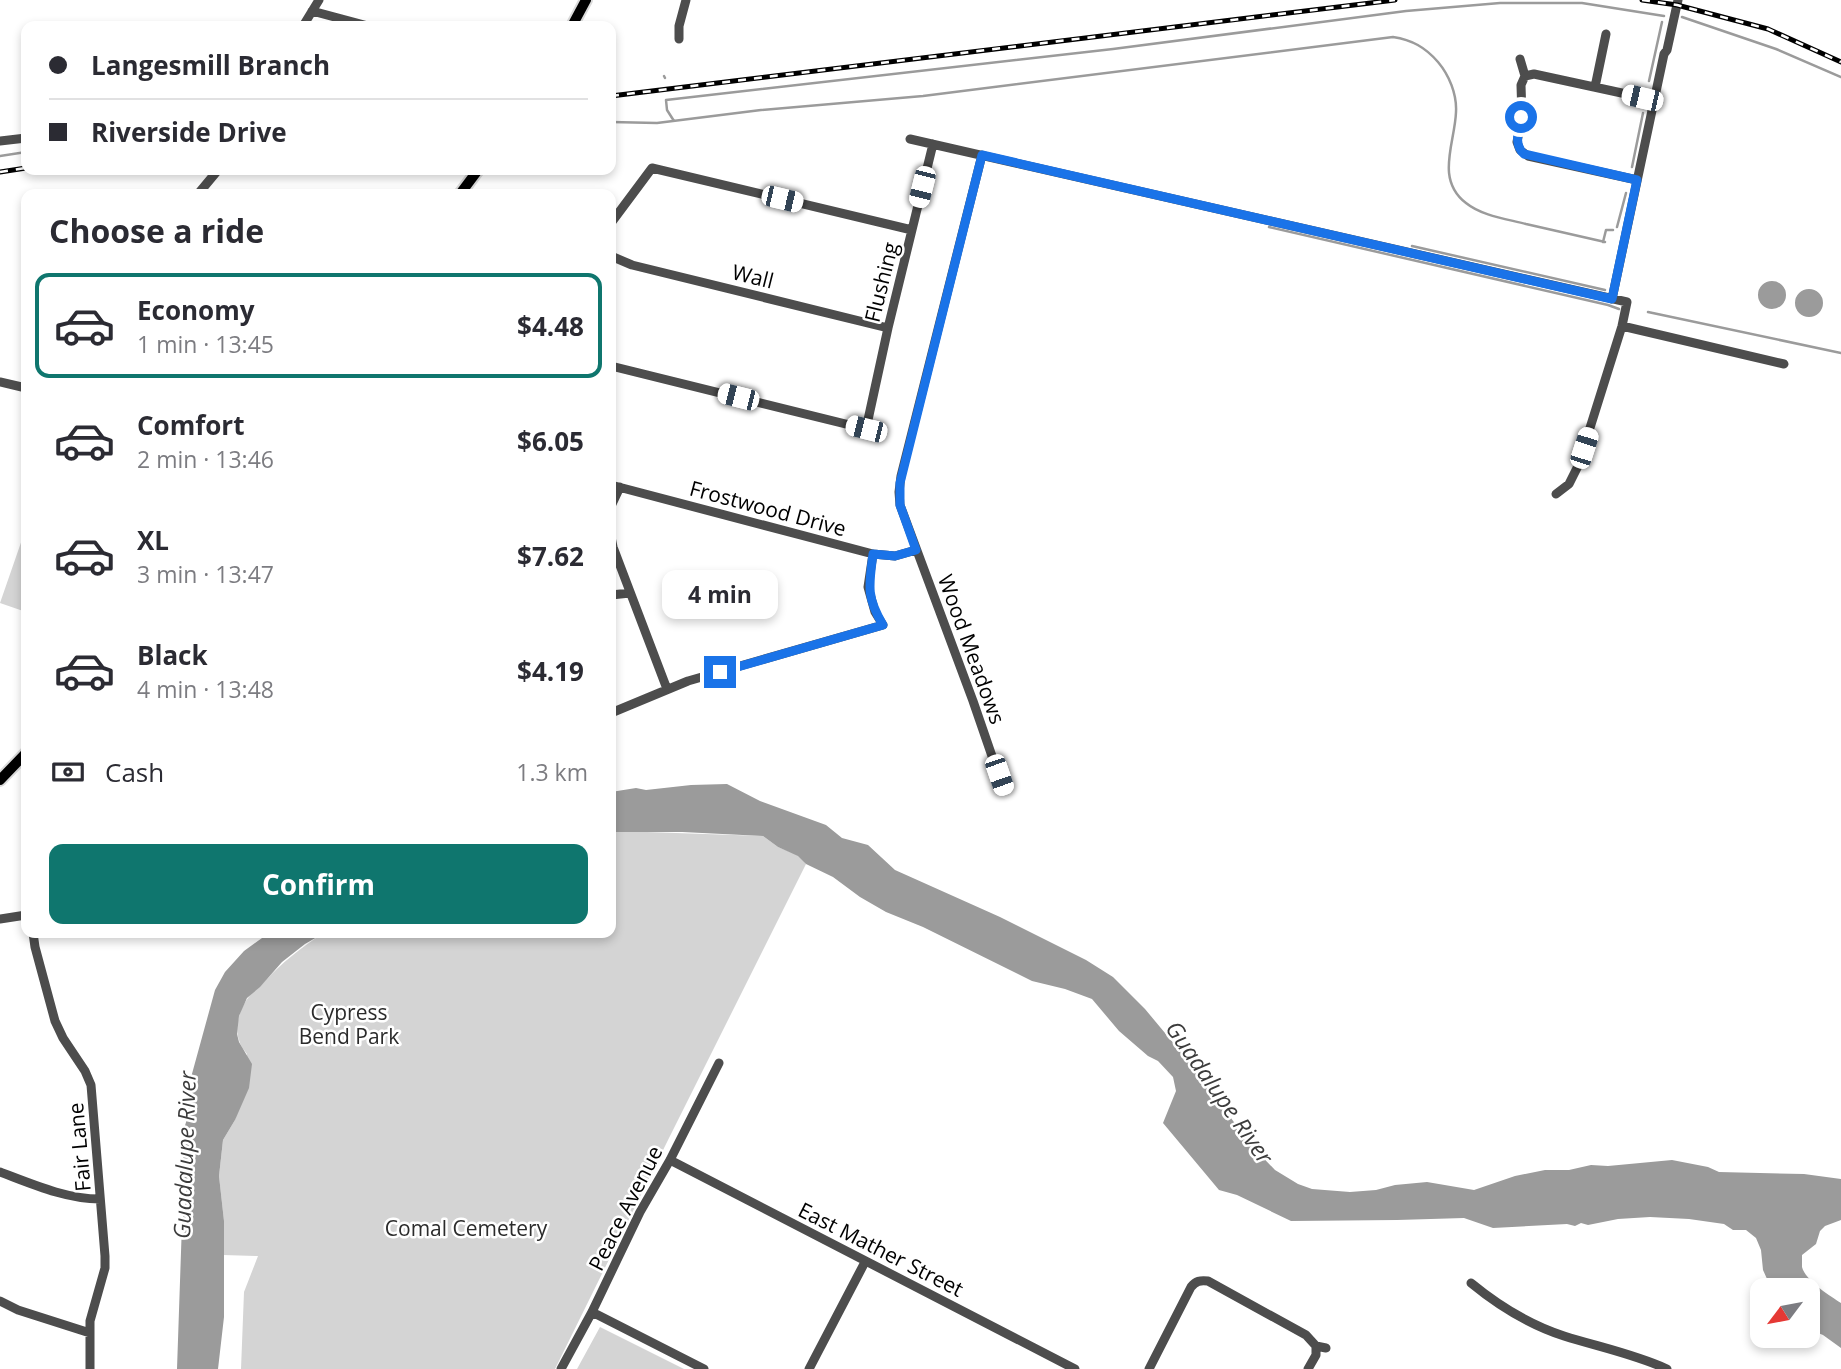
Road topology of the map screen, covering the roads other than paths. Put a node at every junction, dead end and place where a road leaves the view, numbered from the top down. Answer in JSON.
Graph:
{"nodes":[{"id":1,"x":318,"y":0,"type":"edge"},
{"id":2,"x":586,"y":0,"type":"edge"},
{"id":3,"x":687,"y":0,"type":"edge"},
{"id":4,"x":1676,"y":0,"type":"edge"},
{"id":5,"x":312,"y":11,"type":"junction"},
{"id":6,"x":306,"y":21,"type":"edge"},
{"id":7,"x":349,"y":21,"type":"edge"},
{"id":8,"x":575,"y":21,"type":"edge"},
{"id":9,"x":1606,"y":34,"type":"dead end"},
{"id":10,"x":679,"y":39,"type":"dead end"},
{"id":11,"x":1520,"y":59,"type":"dead end"},
{"id":12,"x":1525,"y":76,"type":"junction"},
{"id":13,"x":1595,"y":87,"type":"junction"},
{"id":14,"x":1654,"y":100,"type":"junction"},
{"id":15,"x":21,"y":139,"type":"edge"},
{"id":16,"x":910,"y":139,"type":"dead end"},
{"id":17,"x":0,"y":141,"type":"edge"},
{"id":18,"x":933,"y":144,"type":"junction"},
{"id":19,"x":982,"y":155,"type":"junction"},
{"id":20,"x":214,"y":175,"type":"edge"},
{"id":21,"x":1637,"y":180,"type":"junction"},
{"id":22,"x":202,"y":189,"type":"edge"},
{"id":23,"x":616,"y":216,"type":"edge"},
{"id":24,"x":912,"y":230,"type":"junction"},
{"id":25,"x":616,"y":258,"type":"edge"},
{"id":26,"x":1612,"y":299,"type":"junction"},
{"id":27,"x":1622,"y":326,"type":"junction"},
{"id":28,"x":887,"y":328,"type":"junction"},
{"id":29,"x":1784,"y":364,"type":"dead end"},
{"id":30,"x":616,"y":367,"type":"edge"},
{"id":31,"x":0,"y":382,"type":"edge"},
{"id":32,"x":21,"y":386,"type":"edge"},
{"id":33,"x":616,"y":486,"type":"edge"},
{"id":34,"x":1556,"y":494,"type":"dead end"},
{"id":35,"x":916,"y":550,"type":"junction"},
{"id":36,"x":873,"y":554,"type":"junction"},
{"id":37,"x":616,"y":557,"type":"edge"},
{"id":38,"x":630,"y":593,"type":"junction"},
{"id":39,"x":616,"y":595,"type":"edge"},
{"id":40,"x":667,"y":690,"type":"junction"},
{"id":41,"x":616,"y":711,"type":"edge"},
{"id":42,"x":21,"y":758,"type":"edge"},
{"id":43,"x":0,"y":779,"type":"edge"},
{"id":44,"x":1003,"y":788,"type":"dead end"},
{"id":45,"x":21,"y":916,"type":"edge"},
{"id":46,"x":0,"y":919,"type":"edge"},
{"id":47,"x":34,"y":938,"type":"edge"},
{"id":48,"x":719,"y":1063,"type":"dead end"},
{"id":49,"x":670,"y":1160,"type":"junction"},
{"id":50,"x":0,"y":1172,"type":"edge"},
{"id":51,"x":100,"y":1199,"type":"junction"},
{"id":52,"x":865,"y":1262,"type":"junction"},
{"id":53,"x":1471,"y":1283,"type":"dead end"},
{"id":54,"x":0,"y":1301,"type":"edge"},
{"id":55,"x":592,"y":1312,"type":"junction"},
{"id":56,"x":90,"y":1333,"type":"junction"},
{"id":57,"x":1316,"y":1346,"type":"junction"},
{"id":58,"x":1326,"y":1348,"type":"dead end"},
{"id":59,"x":90,"y":1369,"type":"edge"},
{"id":60,"x":561,"y":1369,"type":"edge"},
{"id":61,"x":704,"y":1369,"type":"edge"},
{"id":62,"x":809,"y":1369,"type":"edge"},
{"id":63,"x":1075,"y":1369,"type":"edge"},
{"id":64,"x":1149,"y":1369,"type":"edge"},
{"id":65,"x":1308,"y":1369,"type":"edge"},
{"id":66,"x":1667,"y":1369,"type":"edge"}],
"edges":[{"from":1,"to":5,"type":"street"},
{"from":2,"to":8,"type":"main road"},
{"from":3,"to":10,"type":"street"},
{"from":4,"to":14,"type":"street"},
{"from":5,"to":6,"type":"street"},
{"from":5,"to":7,"type":"street"},
{"from":9,"to":13,"type":"street"},
{"from":11,"to":12,"type":"street"},
{"from":12,"to":13,"type":"street"},
{"from":12,"to":21,"type":"street"},
{"from":13,"to":14,"type":"street"},
{"from":14,"to":21,"type":"street"},
{"from":15,"to":17,"type":"street"},
{"from":16,"to":18,"type":"street"},
{"from":18,"to":19,"type":"street"},
{"from":18,"to":24,"type":"street","name":"Flushing"},
{"from":19,"to":26,"type":"street"},
{"from":19,"to":35,"type":"street","name":"Wood Meadows"},
{"from":20,"to":22,"type":"street"},
{"from":21,"to":26,"type":"street"},
{"from":23,"to":24,"type":"street"},
{"from":24,"to":28,"type":"street","name":"Flushing"},
{"from":25,"to":28,"type":"street","name":"Wall"},
{"from":26,"to":27,"type":"street"},
{"from":27,"to":29,"type":"street"},
{"from":27,"to":34,"type":"street"},
{"from":28,"to":30,"type":"street","name":"Flushing"},
{"from":31,"to":32,"type":"street"},
{"from":33,"to":36,"type":"street","name":"Frostwood Drive"},
{"from":35,"to":36,"type":"street","name":"Frostwood Drive"},
{"from":35,"to":44,"type":"street","name":"Wood Meadows"},
{"from":36,"to":40,"type":"street"},
{"from":37,"to":38,"type":"street"},
{"from":38,"to":39,"type":"street"},
{"from":38,"to":40,"type":"street"},
{"from":40,"to":41,"type":"street"},
{"from":42,"to":43,"type":"main road"},
{"from":45,"to":46,"type":"street"},
{"from":47,"to":51,"type":"street","name":"Fair Lane"},
{"from":48,"to":49,"type":"street","name":"Peace Avenue"},
{"from":49,"to":52,"type":"street","name":"East Mather Street"},
{"from":49,"to":55,"type":"street","name":"Peace Avenue"},
{"from":50,"to":51,"type":"street"},
{"from":51,"to":56,"type":"street","name":"Fair Lane"},
{"from":52,"to":62,"type":"street"},
{"from":52,"to":63,"type":"street","name":"East Mather Street"},
{"from":53,"to":66,"type":"street"},
{"from":54,"to":56,"type":"street"},
{"from":55,"to":60,"type":"street","name":"Peace Avenue"},
{"from":55,"to":61,"type":"street"},
{"from":56,"to":59,"type":"street","name":"Fair Lane"},
{"from":57,"to":58,"type":"street"},
{"from":57,"to":64,"type":"street"},
{"from":57,"to":65,"type":"street"}]}
